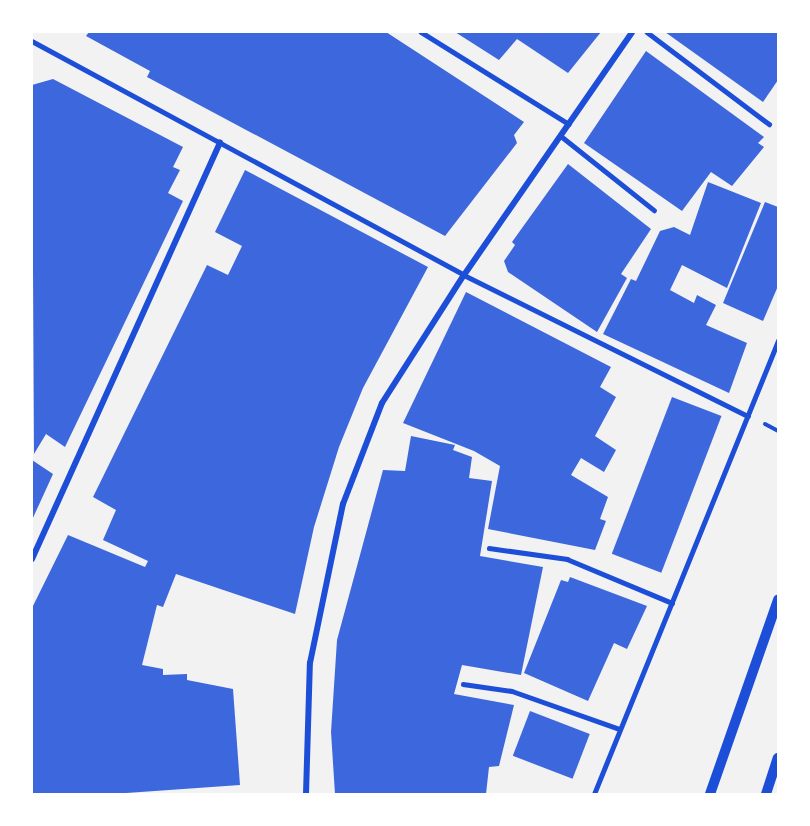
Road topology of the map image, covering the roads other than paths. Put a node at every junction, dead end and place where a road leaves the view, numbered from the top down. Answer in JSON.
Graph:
{"nodes":[{"id":1,"x":422,"y":32,"type":"edge"},
{"id":2,"x":632,"y":32,"type":"edge"},
{"id":3,"x":647,"y":32,"type":"edge"},
{"id":4,"x":32,"y":40,"type":"edge"},
{"id":5,"x":569,"y":123,"type":"junction"},
{"id":6,"x":769,"y":123,"type":"dead end"},
{"id":7,"x":561,"y":136,"type":"junction"},
{"id":8,"x":220,"y":142,"type":"junction"},
{"id":9,"x":654,"y":210,"type":"dead end"},
{"id":10,"x":464,"y":274,"type":"junction"},
{"id":11,"x":778,"y":341,"type":"edge"},
{"id":12,"x":748,"y":416,"type":"junction"},
{"id":13,"x":489,"y":548,"type":"dead end"},
{"id":14,"x":32,"y":559,"type":"edge"},
{"id":15,"x":778,"y":600,"type":"edge"},
{"id":16,"x":672,"y":603,"type":"junction"},
{"id":17,"x":463,"y":684,"type":"dead end"},
{"id":18,"x":620,"y":729,"type":"junction"},
{"id":19,"x":778,"y":758,"type":"edge"},
{"id":20,"x":306,"y":795,"type":"edge"},
{"id":21,"x":594,"y":795,"type":"edge"},
{"id":22,"x":710,"y":795,"type":"edge"},
{"id":23,"x":766,"y":795,"type":"edge"}],
"edges":[{"from":1,"to":5,"type":"lane"},
{"from":2,"to":5,"type":"street"},
{"from":3,"to":6,"type":"lane"},
{"from":4,"to":8,"type":"lane"},
{"from":5,"to":7,"type":"street"},
{"from":7,"to":9,"type":"lane"},
{"from":7,"to":10,"type":"street"},
{"from":8,"to":10,"type":"lane"},
{"from":8,"to":14,"type":"street"},
{"from":10,"to":12,"type":"lane"},
{"from":10,"to":20,"type":"street"},
{"from":11,"to":12,"type":"lane"},
{"from":12,"to":16,"type":"lane"},
{"from":13,"to":16,"type":"lane"},
{"from":15,"to":22,"type":"street"},
{"from":16,"to":18,"type":"lane"},
{"from":17,"to":18,"type":"lane"},
{"from":18,"to":21,"type":"lane"},
{"from":19,"to":23,"type":"street"}]}
